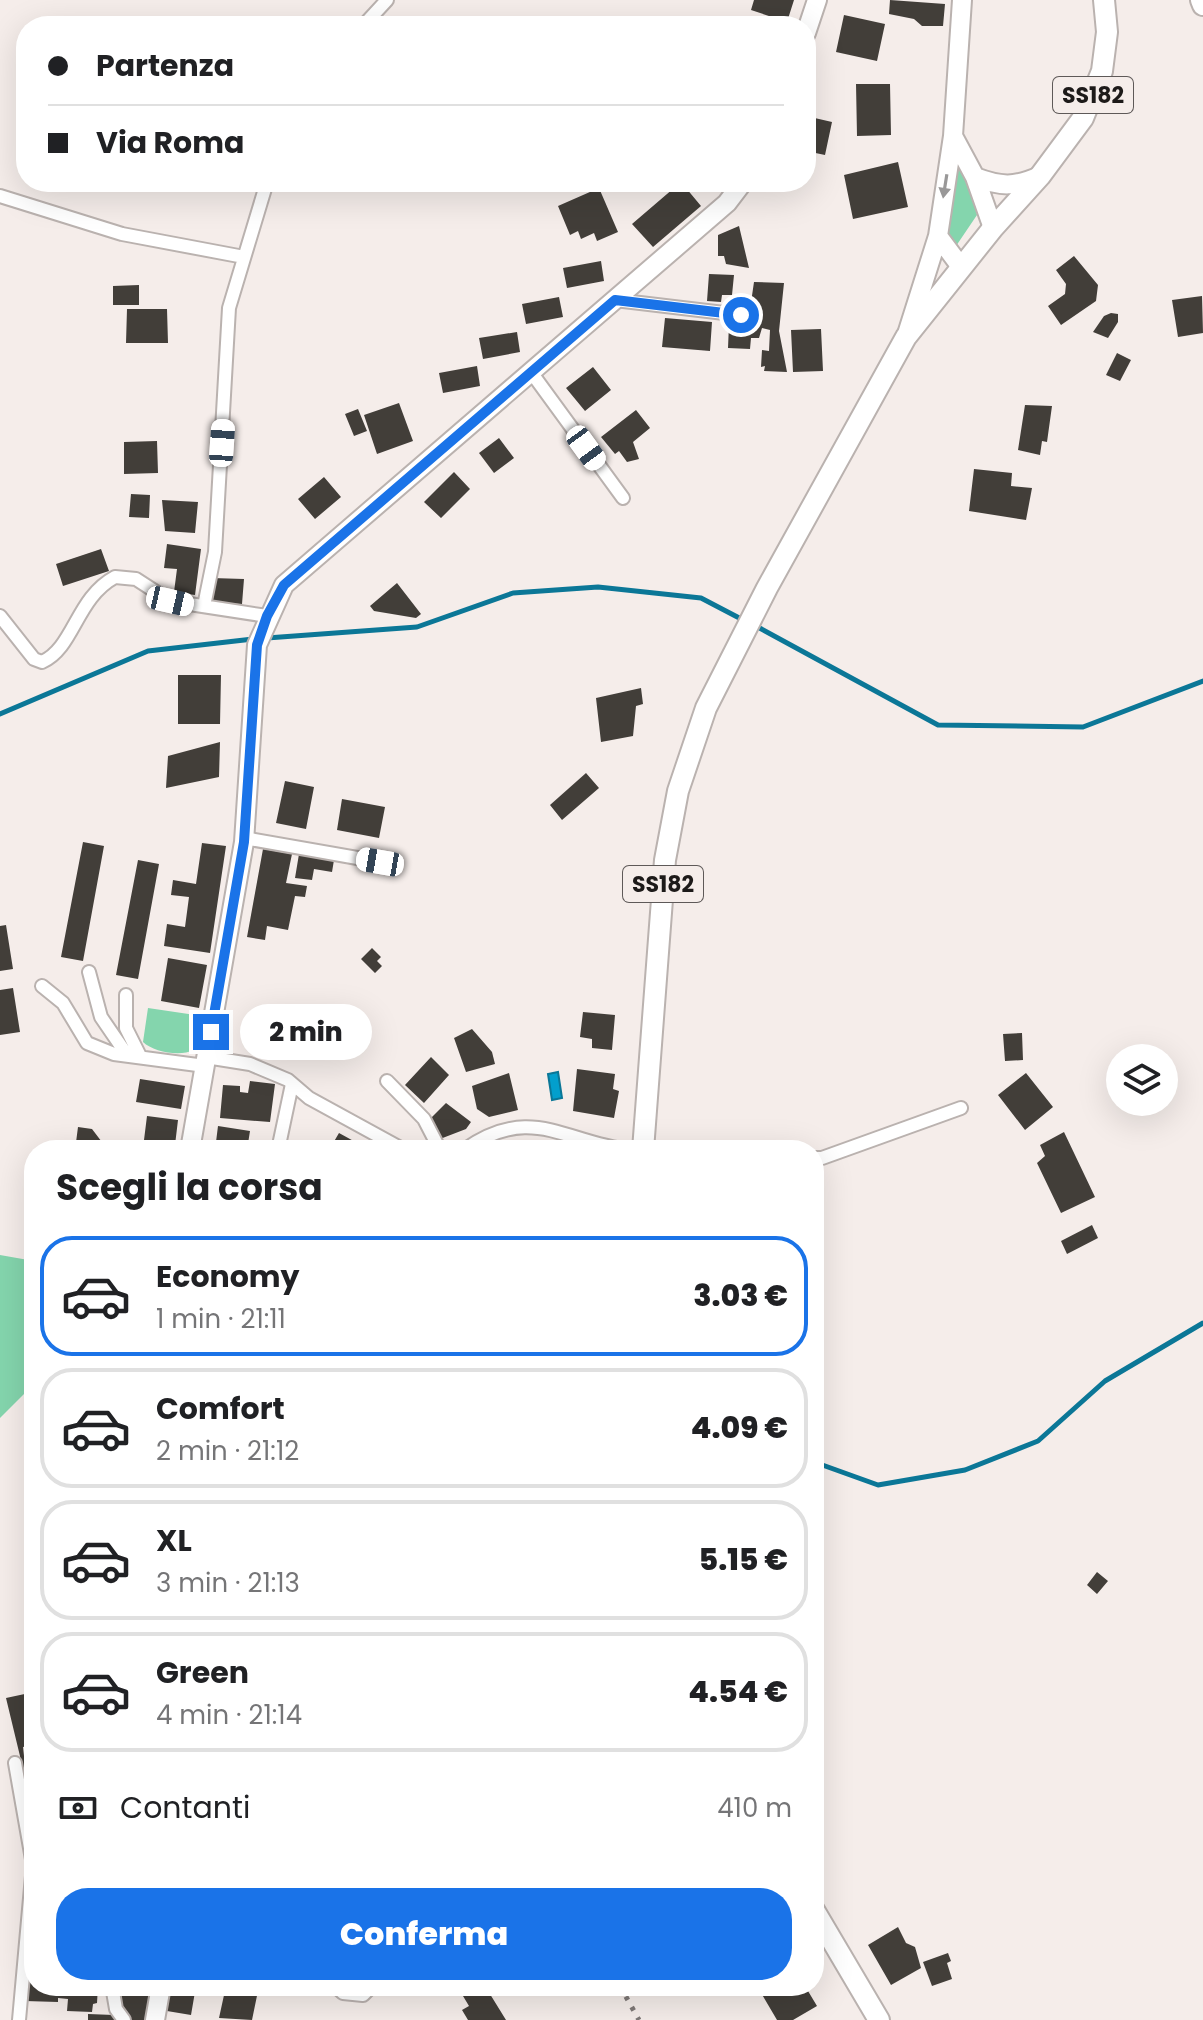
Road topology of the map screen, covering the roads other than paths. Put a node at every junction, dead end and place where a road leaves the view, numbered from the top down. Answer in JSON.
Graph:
{"nodes":[{"id":1,"x":387,"y":0,"type":"edge"},
{"id":2,"x":962,"y":0,"type":"edge"},
{"id":3,"x":1104,"y":0,"type":"edge"},
{"id":4,"x":372,"y":16,"type":"edge"},
{"id":5,"x":953,"y":136,"type":"junction"},
{"id":6,"x":1040,"y":176,"type":"junction"},
{"id":7,"x":975,"y":177,"type":"junction"},
{"id":8,"x":264,"y":192,"type":"edge"},
{"id":9,"x":735,"y":192,"type":"edge"},
{"id":10,"x":0,"y":196,"type":"edge"},
{"id":11,"x":993,"y":228,"type":"junction"},
{"id":12,"x":938,"y":236,"type":"junction"},
{"id":13,"x":244,"y":257,"type":"junction"},
{"id":14,"x":961,"y":267,"type":"junction"},
{"id":15,"x":615,"y":300,"type":"junction"},
{"id":16,"x":741,"y":315,"type":"dead end"},
{"id":17,"x":906,"y":337,"type":"junction"},
{"id":18,"x":531,"y":372,"type":"junction"},
{"id":19,"x":623,"y":498,"type":"dead end"},
{"id":20,"x":204,"y":606,"type":"junction"},
{"id":21,"x":0,"y":616,"type":"edge"},
{"id":22,"x":262,"y":629,"type":"junction"},
{"id":23,"x":244,"y":838,"type":"junction"},
{"id":24,"x":380,"y":862,"type":"dead end"},
{"id":25,"x":89,"y":972,"type":"dead end"},
{"id":26,"x":42,"y":986,"type":"dead end"},
{"id":27,"x":126,"y":995,"type":"dead end"},
{"id":28,"x":127,"y":1055,"type":"junction"},
{"id":29,"x":140,"y":1056,"type":"junction"},
{"id":30,"x":206,"y":1062,"type":"junction"},
{"id":31,"x":387,"y":1081,"type":"dead end"},
{"id":32,"x":292,"y":1084,"type":"junction"},
{"id":33,"x":961,"y":1108,"type":"dead end"},
{"id":34,"x":192,"y":1140,"type":"edge"},
{"id":35,"x":280,"y":1140,"type":"edge"},
{"id":36,"x":386,"y":1140,"type":"edge"},
{"id":37,"x":435,"y":1140,"type":"edge"},
{"id":38,"x":483,"y":1140,"type":"edge"},
{"id":39,"x":587,"y":1140,"type":"edge"},
{"id":40,"x":644,"y":1140,"type":"edge"},
{"id":41,"x":824,"y":1157,"type":"edge"},
{"id":42,"x":15,"y":1763,"type":"dead end"},
{"id":43,"x":24,"y":1809,"type":"edge"},
{"id":44,"x":824,"y":1927,"type":"edge"},
{"id":45,"x":24,"y":1992,"type":"edge"},
{"id":46,"x":114,"y":1996,"type":"edge"},
{"id":47,"x":160,"y":1996,"type":"edge"},
{"id":48,"x":158,"y":2019,"type":"edge"},
{"id":49,"x":19,"y":2020,"type":"edge"},
{"id":50,"x":124,"y":2020,"type":"edge"},
{"id":51,"x":879,"y":2020,"type":"edge"}],
"edges":[{"from":1,"to":4,"type":"street"},
{"from":2,"to":5,"type":"street"},
{"from":3,"to":6,"type":"main road","number":"SS182"},
{"from":5,"to":7,"type":"street"},
{"from":5,"to":12,"type":"street","one_way":true},
{"from":6,"to":7,"type":"street"},
{"from":6,"to":11,"type":"main road","number":"SS182"},
{"from":7,"to":11,"type":"street"},
{"from":8,"to":13,"type":"street"},
{"from":9,"to":15,"type":"street"},
{"from":10,"to":13,"type":"street"},
{"from":11,"to":14,"type":"main road","number":"SS182"},
{"from":12,"to":14,"type":"street"},
{"from":12,"to":17,"type":"street"},
{"from":13,"to":20,"type":"street"},
{"from":14,"to":17,"type":"main road","number":"SS182"},
{"from":15,"to":16,"type":"street"},
{"from":15,"to":18,"type":"street"},
{"from":17,"to":40,"type":"main road","number":"SS182"},
{"from":18,"to":19,"type":"street"},
{"from":18,"to":22,"type":"street"},
{"from":20,"to":21,"type":"street"},
{"from":20,"to":22,"type":"street"},
{"from":22,"to":23,"type":"street"},
{"from":23,"to":24,"type":"street"},
{"from":23,"to":30,"type":"street"},
{"from":25,"to":28,"type":"street"},
{"from":26,"to":28,"type":"street"},
{"from":27,"to":29,"type":"street"},
{"from":28,"to":29,"type":"street"},
{"from":29,"to":30,"type":"street"},
{"from":30,"to":32,"type":"street"},
{"from":30,"to":34,"type":"street"},
{"from":31,"to":37,"type":"street"},
{"from":32,"to":35,"type":"street"},
{"from":32,"to":36,"type":"street"},
{"from":33,"to":41,"type":"street"},
{"from":38,"to":39,"type":"street"},
{"from":42,"to":43,"type":"street"},
{"from":44,"to":51,"type":"main road"},
{"from":45,"to":49,"type":"street"},
{"from":46,"to":50,"type":"street"},
{"from":47,"to":48,"type":"street"}]}
